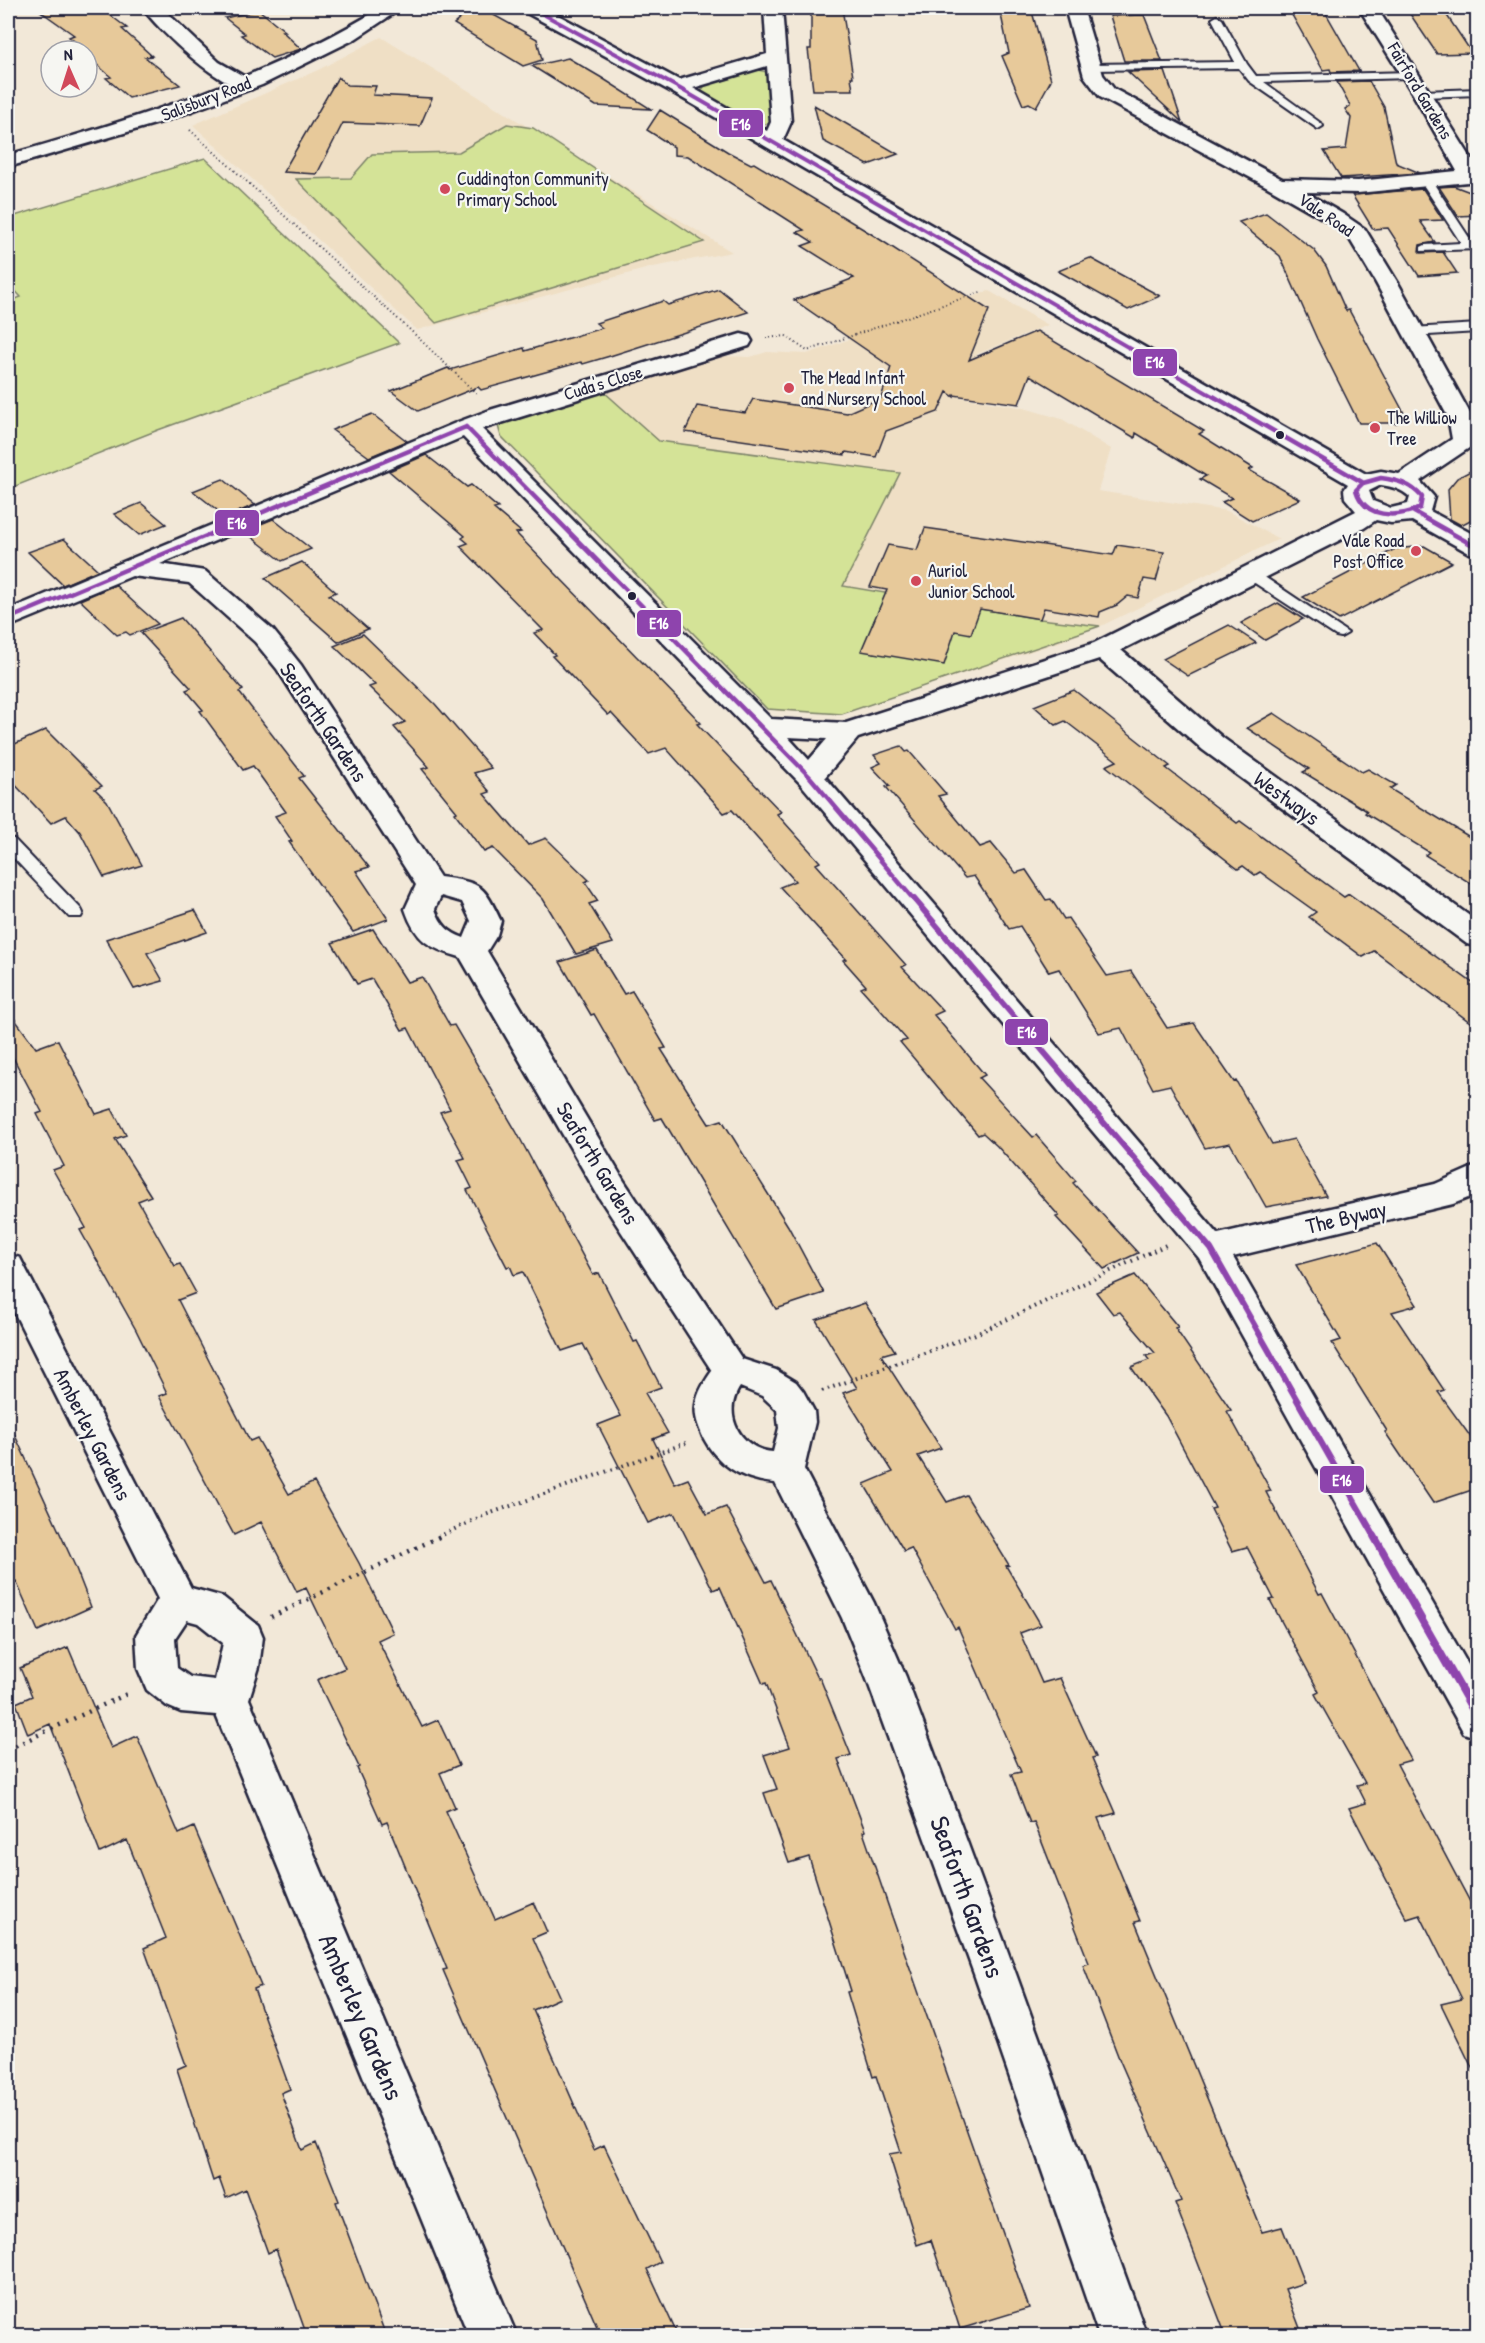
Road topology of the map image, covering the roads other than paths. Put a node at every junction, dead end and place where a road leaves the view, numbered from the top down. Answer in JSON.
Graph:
{"nodes":[{"id":1,"x":152,"y":8,"type":"edge"},
{"id":2,"x":393,"y":8,"type":"edge"},
{"id":3,"x":532,"y":8,"type":"edge"},
{"id":4,"x":773,"y":8,"type":"edge"},
{"id":5,"x":1074,"y":8,"type":"edge"},
{"id":6,"x":1368,"y":8,"type":"edge"},
{"id":7,"x":1217,"y":19,"type":"dead end"},
{"id":8,"x":776,"y":57,"type":"junction"},
{"id":9,"x":1242,"y":64,"type":"junction"},
{"id":10,"x":1091,"y":67,"type":"junction"},
{"id":11,"x":1411,"y":75,"type":"junction"},
{"id":12,"x":1253,"y":79,"type":"junction"},
{"id":13,"x":245,"y":85,"type":"junction"},
{"id":14,"x":677,"y":87,"type":"junction"},
{"id":15,"x":1478,"y":92,"type":"edge"},
{"id":16,"x":1423,"y":94,"type":"junction"},
{"id":17,"x":1318,"y":126,"type":"dead end"},
{"id":18,"x":772,"y":142,"type":"junction"},
{"id":19,"x":8,"y":161,"type":"edge"},
{"id":20,"x":1474,"y":175,"type":"edge"},
{"id":21,"x":1426,"y":180,"type":"junction"},
{"id":22,"x":1273,"y":182,"type":"junction"},
{"id":23,"x":1358,"y":187,"type":"junction"},
{"id":24,"x":1336,"y":218,"type":"junction"},
{"id":25,"x":1473,"y":246,"type":"edge"},
{"id":26,"x":1425,"y":249,"type":"dead end"},
{"id":27,"x":1478,"y":328,"type":"edge"},
{"id":28,"x":1412,"y":332,"type":"junction"},
{"id":29,"x":741,"y":341,"type":"road end"},
{"id":30,"x":466,"y":427,"type":"junction"},
{"id":31,"x":1362,"y":482,"type":"junction"},
{"id":32,"x":1403,"y":482,"type":"junction"},
{"id":33,"x":1372,"y":512,"type":"junction"},
{"id":34,"x":1414,"y":512,"type":"junction"},
{"id":35,"x":205,"y":537,"type":"junction"},
{"id":36,"x":1478,"y":548,"type":"edge"},
{"id":37,"x":128,"y":569,"type":"junction"},
{"id":38,"x":1252,"y":575,"type":"junction"},
{"id":39,"x":196,"y":576,"type":"junction"},
{"id":40,"x":8,"y":619,"type":"edge"},
{"id":41,"x":1341,"y":633,"type":"dead end"},
{"id":42,"x":1103,"y":650,"type":"junction"},
{"id":43,"x":763,"y":727,"type":"junction"},
{"id":44,"x":848,"y":732,"type":"junction"},
{"id":45,"x":810,"y":777,"type":"junction"},
{"id":46,"x":8,"y":843,"type":"edge"},
{"id":47,"x":431,"y":885,"type":"junction"},
{"id":48,"x":75,"y":913,"type":"dead end"},
{"id":49,"x":1478,"y":938,"type":"edge"},
{"id":50,"x":471,"y":950,"type":"junction"},
{"id":51,"x":1478,"y":1177,"type":"edge"},
{"id":52,"x":1204,"y":1240,"type":"junction"},
{"id":53,"x":8,"y":1267,"type":"edge"},
{"id":54,"x":731,"y":1372,"type":"junction"},
{"id":55,"x":786,"y":1468,"type":"junction"},
{"id":56,"x":178,"y":1601,"type":"junction"},
{"id":57,"x":229,"y":1699,"type":"junction"},
{"id":58,"x":1474,"y":1704,"type":"edge"},
{"id":59,"x":493,"y":2336,"type":"edge"},
{"id":60,"x":1123,"y":2336,"type":"edge"}],
"edges":[{"from":1,"to":13,"type":"street"},
{"from":2,"to":13,"type":"street","name":"Salisbury Road"},
{"from":3,"to":14,"type":"street"},
{"from":4,"to":8,"type":"street"},
{"from":5,"to":10,"type":"street","name":"Vale Road"},
{"from":6,"to":11,"type":"street","name":"Fairford Gardens"},
{"from":7,"to":9,"type":"lane"},
{"from":8,"to":14,"type":"street"},
{"from":8,"to":18,"type":"street"},
{"from":9,"to":10,"type":"lane"},
{"from":9,"to":12,"type":"lane"},
{"from":10,"to":22,"type":"street","name":"Vale Road"},
{"from":11,"to":12,"type":"lane"},
{"from":11,"to":16,"type":"street","name":"Fairford Gardens"},
{"from":12,"to":17,"type":"lane"},
{"from":13,"to":19,"type":"street","name":"Salisbury Road"},
{"from":14,"to":18,"type":"street"},
{"from":15,"to":16,"type":"lane"},
{"from":16,"to":20,"type":"street","name":"Fairford Gardens"},
{"from":18,"to":31,"type":"street"},
{"from":20,"to":21,"type":"street"},
{"from":21,"to":23,"type":"street"},
{"from":21,"to":25,"type":"lane"},
{"from":22,"to":23,"type":"street"},
{"from":22,"to":24,"type":"street","name":"Vale Road"},
{"from":23,"to":24,"type":"street"},
{"from":24,"to":28,"type":"street","name":"Vale Road"},
{"from":25,"to":26,"type":"lane"},
{"from":27,"to":28,"type":"lane"},
{"from":28,"to":32,"type":"street","name":"Vale Road"},
{"from":29,"to":30,"type":"street","name":"Cuda's Close"},
{"from":30,"to":35,"type":"street","name":"Cuda's Close"},
{"from":30,"to":43,"type":"street"},
{"from":31,"to":32,"type":"street"},
{"from":31,"to":33,"type":"street"},
{"from":32,"to":34,"type":"street"},
{"from":33,"to":34,"type":"street"},
{"from":33,"to":38,"type":"street"},
{"from":34,"to":36,"type":"street"},
{"from":35,"to":37,"type":"street","name":"Cuda's Close"},
{"from":35,"to":39,"type":"street"},
{"from":37,"to":39,"type":"street"},
{"from":37,"to":40,"type":"street","name":"Cuda's Close"},
{"from":38,"to":41,"type":"lane"},
{"from":38,"to":42,"type":"street"},
{"from":39,"to":47,"type":"street","name":"Seaforth Gardens"},
{"from":42,"to":44,"type":"street"},
{"from":42,"to":49,"type":"street","name":"Westways"},
{"from":43,"to":44,"type":"street"},
{"from":43,"to":45,"type":"street"},
{"from":44,"to":45,"type":"street"},
{"from":45,"to":52,"type":"street"},
{"from":46,"to":48,"type":"lane"},
{"from":47,"to":50,"type":"street"},
{"from":47,"to":50,"type":"street"},
{"from":50,"to":54,"type":"street","name":"Seaforth Gardens"},
{"from":51,"to":52,"type":"street","name":"The Byway"},
{"from":52,"to":58,"type":"street"},
{"from":53,"to":56,"type":"street","name":"Amberley Gardens"},
{"from":54,"to":55,"type":"street"},
{"from":54,"to":55,"type":"street"},
{"from":55,"to":60,"type":"street","name":"Seaforth Gardens"},
{"from":56,"to":57,"type":"street"},
{"from":56,"to":57,"type":"street"},
{"from":57,"to":59,"type":"street","name":"Amberley Gardens"}]}
